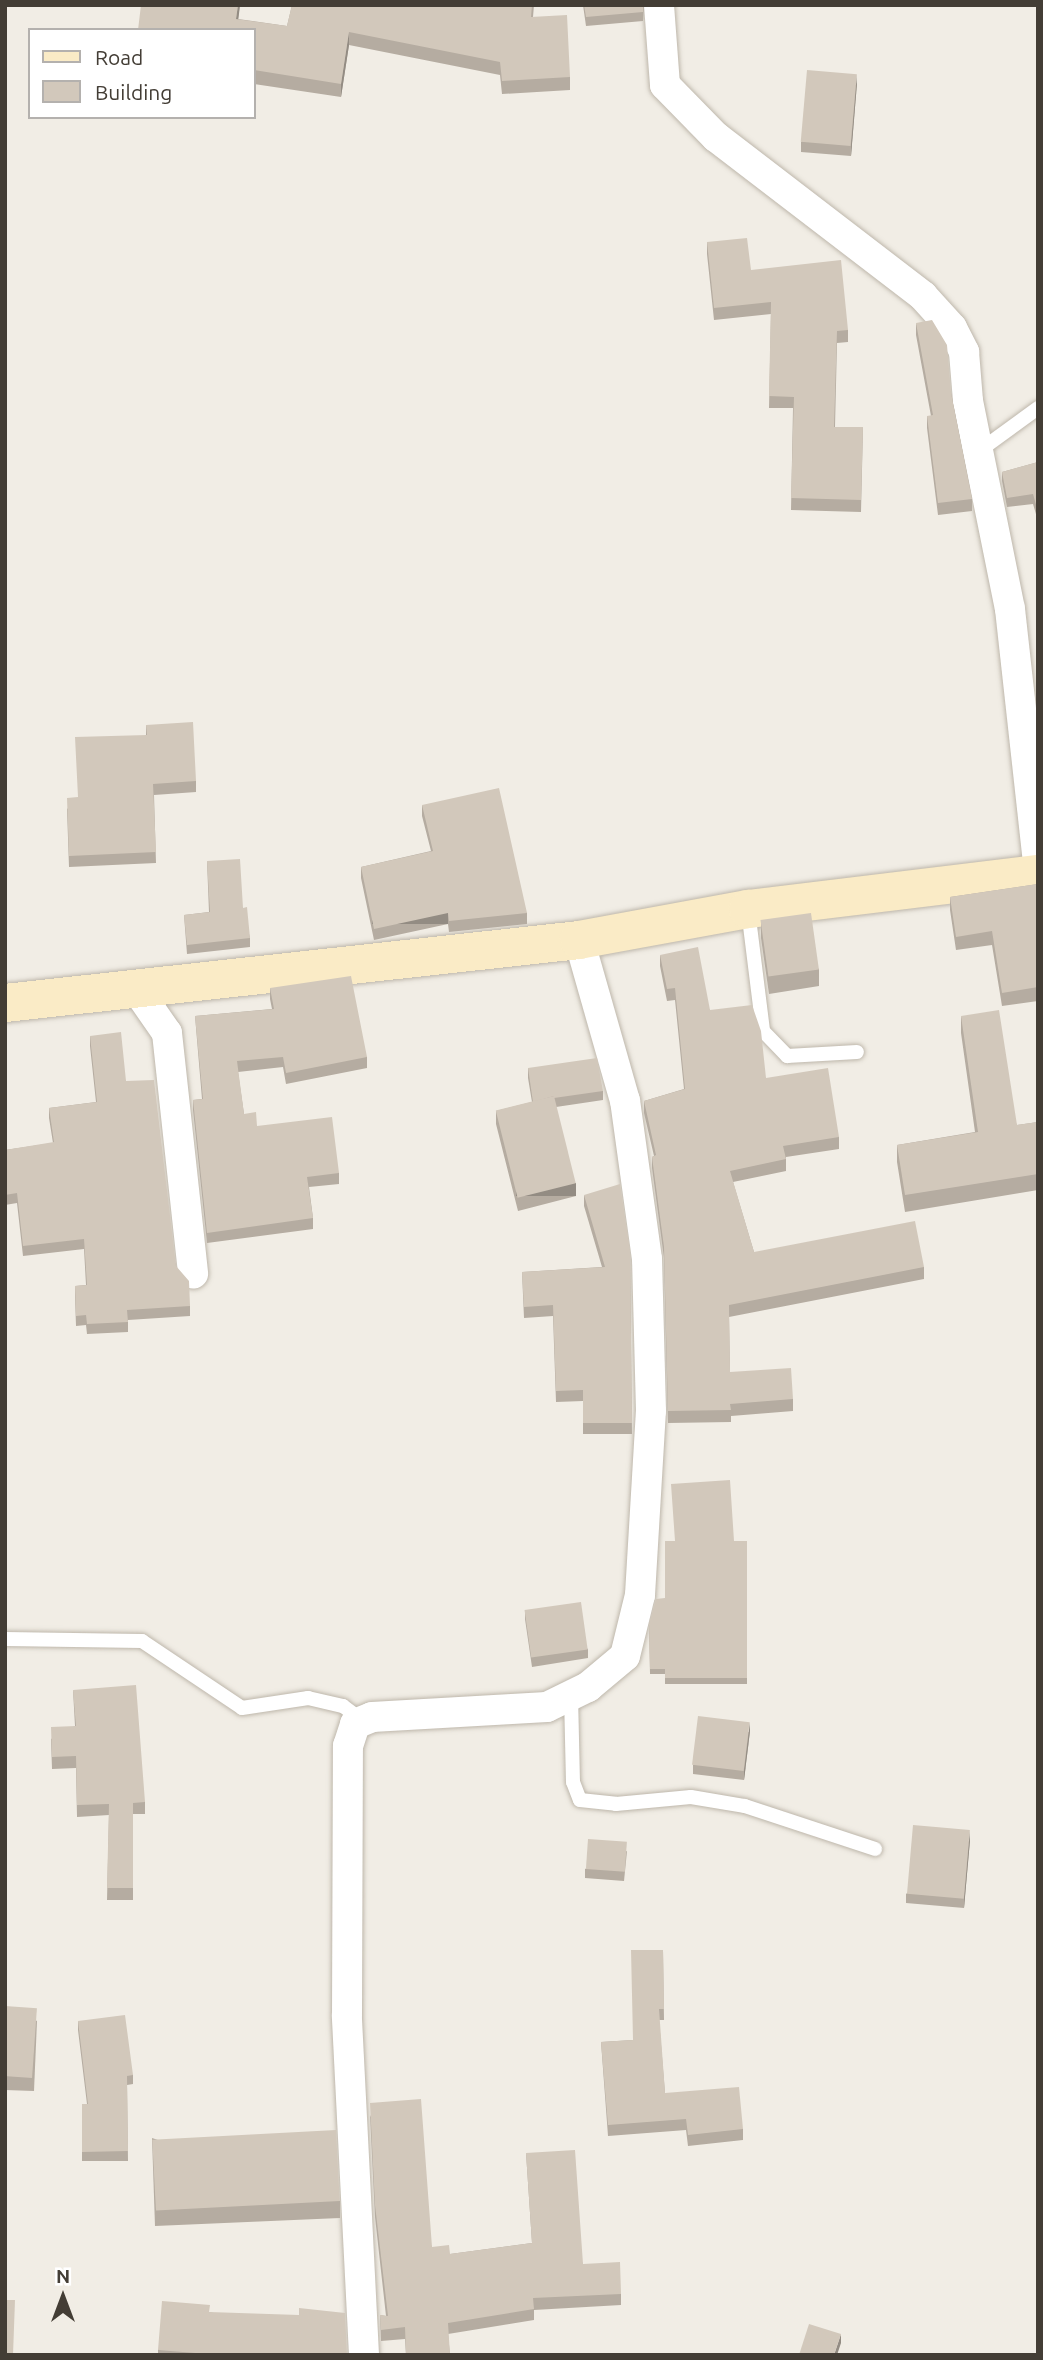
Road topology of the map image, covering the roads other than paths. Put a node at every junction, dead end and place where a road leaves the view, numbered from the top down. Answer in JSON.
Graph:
{"nodes":[{"id":1,"x":659,"y":5,"type":"edge"},
{"id":2,"x":1038,"y":408,"type":"edge"},
{"id":3,"x":979,"y":451,"type":"junction"},
{"id":4,"x":1038,"y":861,"type":"edge"},
{"id":5,"x":1038,"y":874,"type":"edge"},
{"id":6,"x":748,"y":909,"type":"junction"},
{"id":7,"x":579,"y":940,"type":"junction"},
{"id":8,"x":135,"y":987,"type":"junction"},
{"id":9,"x":5,"y":1003,"type":"edge"},
{"id":10,"x":857,"y":1052,"type":"dead end"},
{"id":11,"x":193,"y":1274,"type":"dead end"},
{"id":12,"x":5,"y":1639,"type":"edge"},
{"id":13,"x":571,"y":1695,"type":"junction"},
{"id":14,"x":363,"y":1721,"type":"junction"},
{"id":15,"x":876,"y":1849,"type":"dead end"},
{"id":16,"x":364,"y":2355,"type":"edge"}],
"edges":[{"from":1,"to":3,"type":"street"},
{"from":2,"to":3,"type":"lane"},
{"from":3,"to":4,"type":"street"},
{"from":5,"to":6,"type":"street"},
{"from":6,"to":7,"type":"street"},
{"from":6,"to":10,"type":"lane"},
{"from":7,"to":8,"type":"street"},
{"from":7,"to":13,"type":"street"},
{"from":8,"to":9,"type":"street"},
{"from":8,"to":11,"type":"street"},
{"from":12,"to":14,"type":"lane"},
{"from":13,"to":14,"type":"street"},
{"from":13,"to":15,"type":"lane"},
{"from":14,"to":16,"type":"street"}]}
